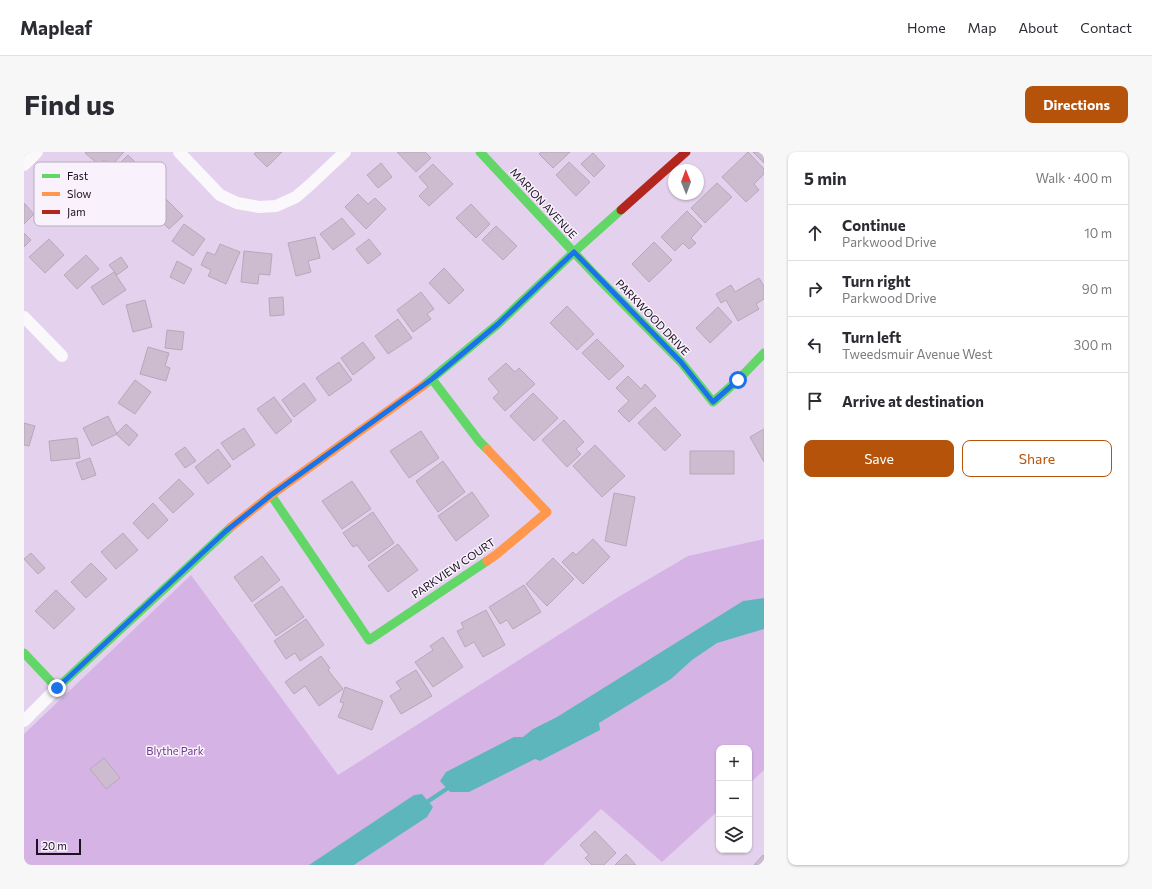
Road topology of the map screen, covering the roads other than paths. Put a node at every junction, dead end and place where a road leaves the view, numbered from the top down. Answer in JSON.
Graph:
{"nodes":[{"id":1,"x":37,"y":152,"type":"edge"},
{"id":2,"x":179,"y":152,"type":"edge"},
{"id":3,"x":345,"y":152,"type":"edge"},
{"id":4,"x":480,"y":152,"type":"edge"},
{"id":5,"x":686,"y":152,"type":"edge"},
{"id":6,"x":24,"y":164,"type":"edge"},
{"id":7,"x":574,"y":252,"type":"junction"},
{"id":8,"x":24,"y":316,"type":"edge"},
{"id":9,"x":764,"y":354,"type":"edge"},
{"id":10,"x":62,"y":356,"type":"dead end"},
{"id":11,"x":432,"y":379,"type":"junction"},
{"id":12,"x":271,"y":495,"type":"junction"},
{"id":13,"x":24,"y":652,"type":"edge"},
{"id":14,"x":57,"y":688,"type":"junction"},
{"id":15,"x":24,"y":721,"type":"edge"}],
"edges":[{"from":1,"to":6,"type":"street"},
{"from":2,"to":3,"type":"street"},
{"from":4,"to":7,"type":"street","name":"MARION AVENUE"},
{"from":5,"to":7,"type":"street"},
{"from":7,"to":9,"type":"street","name":"PARKWOOD DRIVE"},
{"from":7,"to":11,"type":"street"},
{"from":8,"to":10,"type":"street"},
{"from":11,"to":12,"type":"street"},
{"from":11,"to":12,"type":"street","name":"PARKVIEW COURT"},
{"from":12,"to":14,"type":"street"},
{"from":13,"to":14,"type":"street"},
{"from":14,"to":15,"type":"street"}]}
